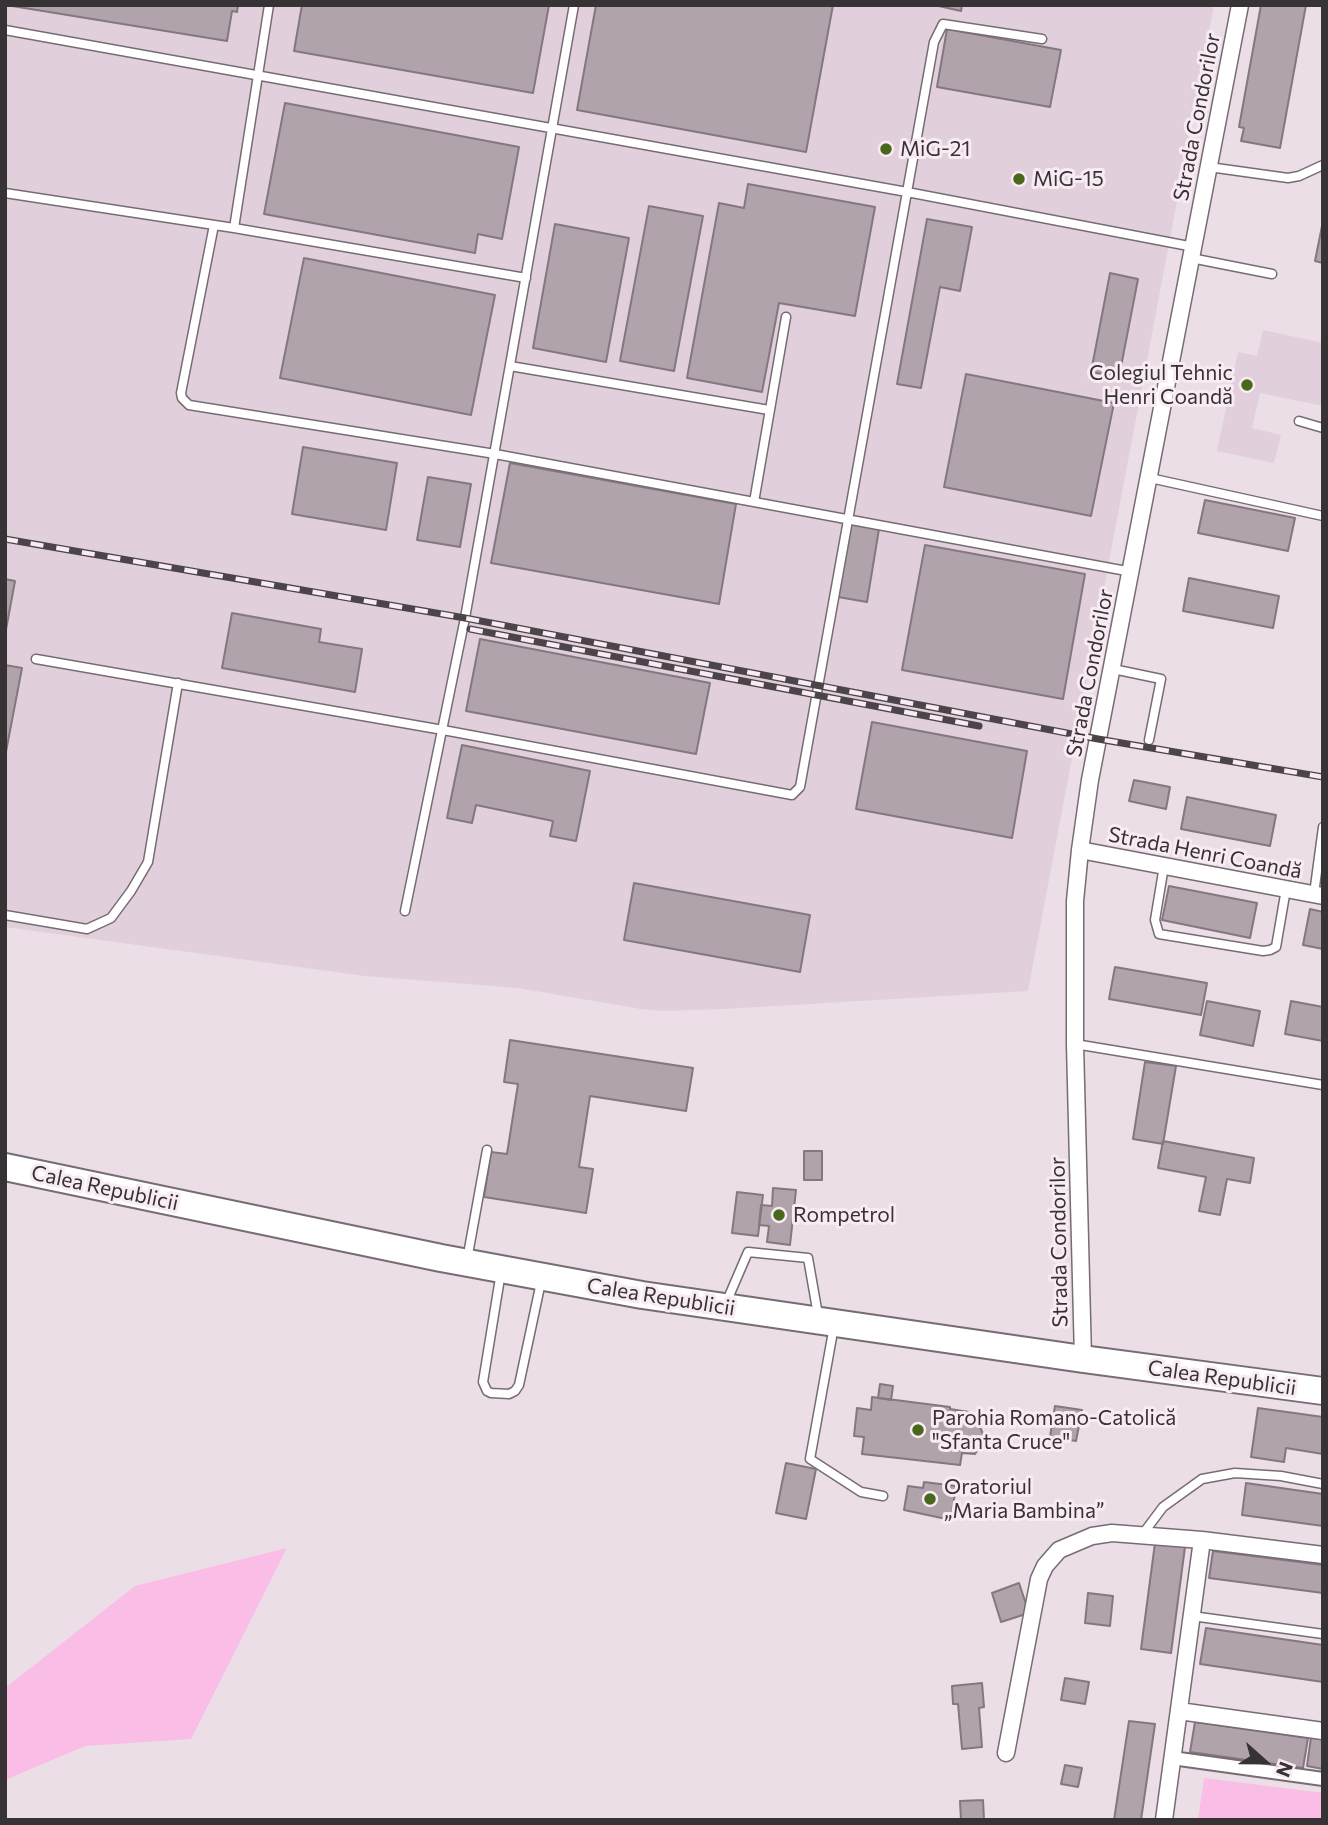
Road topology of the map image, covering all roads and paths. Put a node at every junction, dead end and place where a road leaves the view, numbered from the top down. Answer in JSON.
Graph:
{"nodes":[{"id":1,"x":269,"y":5,"type":"edge"},
{"id":2,"x":574,"y":5,"type":"edge"},
{"id":3,"x":1240,"y":5,"type":"edge"},
{"id":4,"x":5,"y":30,"type":"edge"},
{"id":5,"x":1042,"y":39,"type":"dead end"},
{"id":6,"x":257,"y":75,"type":"junction"},
{"id":7,"x":552,"y":129,"type":"junction"},
{"id":8,"x":1323,"y":165,"type":"edge"},
{"id":9,"x":1209,"y":167,"type":"junction"},
{"id":10,"x":907,"y":192,"type":"junction"},
{"id":11,"x":5,"y":193,"type":"edge"},
{"id":12,"x":215,"y":225,"type":"junction"},
{"id":13,"x":234,"y":228,"type":"junction"},
{"id":14,"x":1193,"y":253,"type":"junction"},
{"id":15,"x":1272,"y":274,"type":"dead end"},
{"id":16,"x":526,"y":278,"type":"junction"},
{"id":17,"x":786,"y":317,"type":"dead end"},
{"id":18,"x":510,"y":366,"type":"junction"},
{"id":19,"x":769,"y":410,"type":"junction"},
{"id":20,"x":1299,"y":421,"type":"dead end"},
{"id":21,"x":1323,"y":428,"type":"edge"},
{"id":22,"x":495,"y":454,"type":"junction"},
{"id":23,"x":1150,"y":478,"type":"junction"},
{"id":24,"x":754,"y":502,"type":"junction"},
{"id":25,"x":1323,"y":516,"type":"edge"},
{"id":26,"x":848,"y":519,"type":"junction"},
{"id":27,"x":1132,"y":572,"type":"junction"},
{"id":28,"x":36,"y":659,"type":"dead end"},
{"id":29,"x":1112,"y":669,"type":"junction"},
{"id":30,"x":178,"y":683,"type":"junction"},
{"id":31,"x":443,"y":730,"type":"junction"},
{"id":32,"x":1149,"y":740,"type":"dead end"},
{"id":33,"x":1323,"y":827,"type":"edge"},
{"id":34,"x":1080,"y":850,"type":"junction"},
{"id":35,"x":1164,"y":866,"type":"junction"},
{"id":36,"x":1286,"y":889,"type":"junction"},
{"id":37,"x":1319,"y":895,"type":"edge"},
{"id":38,"x":405,"y":911,"type":"dead end"},
{"id":39,"x":5,"y":915,"type":"edge"},
{"id":40,"x":1075,"y":1044,"type":"junction"},
{"id":41,"x":1323,"y":1085,"type":"edge"},
{"id":42,"x":487,"y":1150,"type":"dead end"},
{"id":43,"x":5,"y":1167,"type":"edge"},
{"id":44,"x":467,"y":1263,"type":"junction"},
{"id":45,"x":502,"y":1269,"type":"junction"},
{"id":46,"x":542,"y":1277,"type":"junction"},
{"id":47,"x":724,"y":1307,"type":"junction"},
{"id":48,"x":827,"y":1322,"type":"junction"},
{"id":49,"x":1083,"y":1359,"type":"junction"},
{"id":50,"x":1323,"y":1391,"type":"edge"},
{"id":51,"x":1323,"y":1484,"type":"edge"},
{"id":52,"x":883,"y":1496,"type":"dead end"},
{"id":53,"x":1142,"y":1535,"type":"junction"},
{"id":54,"x":1202,"y":1540,"type":"junction"},
{"id":55,"x":1323,"y":1555,"type":"edge"},
{"id":56,"x":1192,"y":1616,"type":"junction"},
{"id":57,"x":1323,"y":1634,"type":"edge"},
{"id":58,"x":1179,"y":1711,"type":"junction"},
{"id":59,"x":1323,"y":1731,"type":"edge"},
{"id":60,"x":1006,"y":1753,"type":"dead end"},
{"id":61,"x":1172,"y":1758,"type":"junction"},
{"id":62,"x":1323,"y":1779,"type":"edge"},
{"id":63,"x":1164,"y":1820,"type":"edge"}],
"edges":[{"from":1,"to":6,"type":"lane"},
{"from":2,"to":7,"type":"lane"},
{"from":3,"to":9,"type":"street","name":"Strada Condorilor"},
{"from":4,"to":6,"type":"lane"},
{"from":5,"to":10,"type":"lane"},
{"from":6,"to":7,"type":"lane"},
{"from":6,"to":13,"type":"lane"},
{"from":7,"to":10,"type":"lane"},
{"from":7,"to":16,"type":"lane"},
{"from":8,"to":9,"type":"lane"},
{"from":9,"to":14,"type":"street","name":"Strada Condorilor"},
{"from":10,"to":14,"type":"lane"},
{"from":10,"to":26,"type":"lane"},
{"from":11,"to":12,"type":"lane"},
{"from":12,"to":13,"type":"lane"},
{"from":12,"to":22,"type":"lane"},
{"from":13,"to":16,"type":"lane"},
{"from":14,"to":15,"type":"lane"},
{"from":14,"to":23,"type":"street","name":"Strada Condorilor"},
{"from":16,"to":18,"type":"lane"},
{"from":17,"to":19,"type":"lane"},
{"from":18,"to":19,"type":"lane"},
{"from":18,"to":22,"type":"lane"},
{"from":19,"to":24,"type":"lane"},
{"from":20,"to":21,"type":"lane"},
{"from":22,"to":24,"type":"lane"},
{"from":22,"to":31,"type":"lane"},
{"from":23,"to":25,"type":"lane"},
{"from":23,"to":27,"type":"street","name":"Strada Condorilor"},
{"from":24,"to":26,"type":"lane"},
{"from":26,"to":27,"type":"lane"},
{"from":26,"to":31,"type":"lane"},
{"from":27,"to":29,"type":"street","name":"Strada Condorilor"},
{"from":28,"to":30,"type":"lane"},
{"from":29,"to":32,"type":"lane"},
{"from":29,"to":34,"type":"street","name":"Strada Condorilor"},
{"from":30,"to":31,"type":"lane"},
{"from":30,"to":39,"type":"lane"},
{"from":31,"to":38,"type":"lane"},
{"from":33,"to":37,"type":"lane"},
{"from":34,"to":35,"type":"street","name":"Strada Henri Coandă"},
{"from":34,"to":40,"type":"street","name":"Strada Condorilor"},
{"from":35,"to":36,"type":"street","name":"Strada Henri Coandă"},
{"from":35,"to":36,"type":"lane"},
{"from":36,"to":37,"type":"street","name":"Strada Henri Coandă"},
{"from":40,"to":41,"type":"lane"},
{"from":40,"to":49,"type":"street","name":"Strada Condorilor"},
{"from":42,"to":44,"type":"lane"},
{"from":43,"to":44,"type":"main road","name":"Calea Republicii"},
{"from":44,"to":45,"type":"main road","name":"Calea Republicii"},
{"from":45,"to":46,"type":"main road","name":"Calea Republicii"},
{"from":45,"to":46,"type":"lane"},
{"from":46,"to":47,"type":"main road","name":"Calea Republicii"},
{"from":47,"to":48,"type":"main road","name":"Calea Republicii"},
{"from":47,"to":48,"type":"lane"},
{"from":48,"to":49,"type":"main road","name":"Calea Republicii"},
{"from":48,"to":52,"type":"lane"},
{"from":49,"to":50,"type":"main road","name":"Calea Republicii"},
{"from":51,"to":53,"type":"lane"},
{"from":53,"to":54,"type":"street"},
{"from":53,"to":60,"type":"street"},
{"from":54,"to":55,"type":"street"},
{"from":54,"to":56,"type":"street"},
{"from":56,"to":57,"type":"lane"},
{"from":56,"to":58,"type":"street"},
{"from":58,"to":59,"type":"street"},
{"from":58,"to":61,"type":"street"},
{"from":61,"to":62,"type":"street"},
{"from":61,"to":63,"type":"street"}]}
